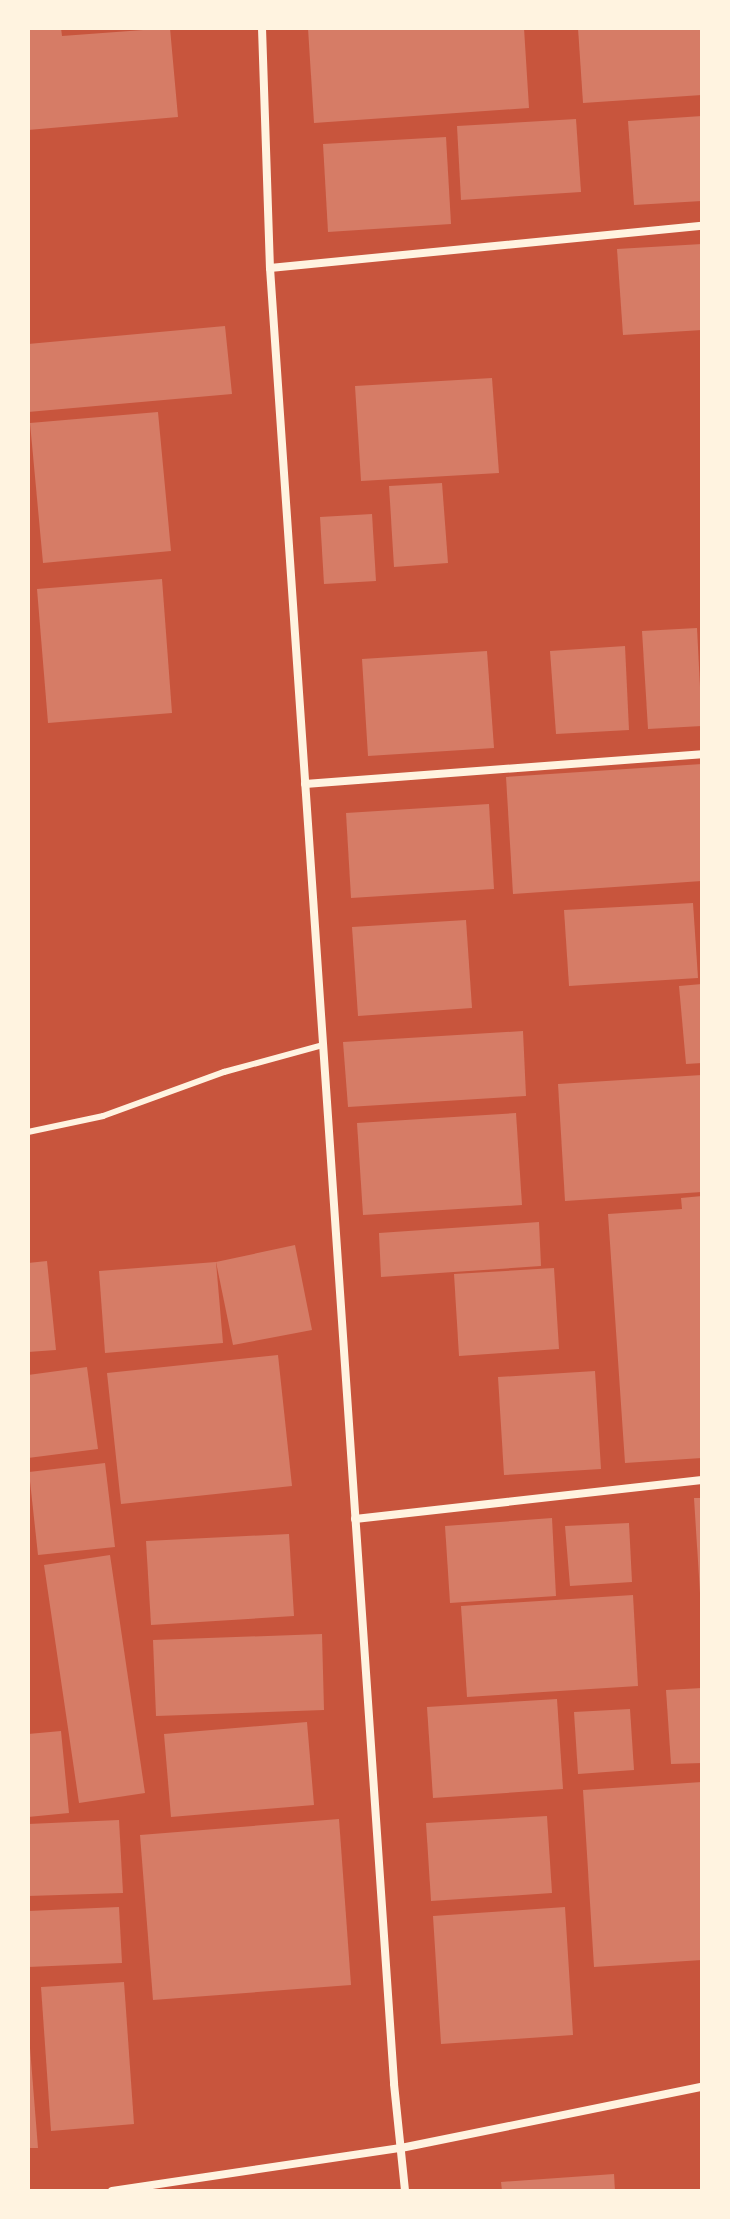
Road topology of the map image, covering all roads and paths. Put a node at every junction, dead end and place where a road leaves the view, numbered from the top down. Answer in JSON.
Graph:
{"nodes":[{"id":1,"x":262,"y":28,"type":"edge"},
{"id":2,"x":702,"y":226,"type":"edge"},
{"id":3,"x":270,"y":268,"type":"junction"},
{"id":4,"x":702,"y":754,"type":"edge"},
{"id":5,"x":305,"y":784,"type":"junction"},
{"id":6,"x":323,"y":1045,"type":"junction"},
{"id":7,"x":28,"y":1132,"type":"edge"},
{"id":8,"x":702,"y":1480,"type":"edge"},
{"id":9,"x":355,"y":1519,"type":"junction"},
{"id":10,"x":702,"y":2087,"type":"edge"},
{"id":11,"x":401,"y":2148,"type":"junction"},
{"id":12,"x":112,"y":2191,"type":"edge"},
{"id":13,"x":405,"y":2191,"type":"edge"}],
"edges":[{"from":1,"to":3,"type":"street"},
{"from":2,"to":3,"type":"street"},
{"from":3,"to":5,"type":"street"},
{"from":4,"to":5,"type":"street"},
{"from":5,"to":6,"type":"street"},
{"from":6,"to":7,"type":"lane"},
{"from":6,"to":9,"type":"street"},
{"from":8,"to":9,"type":"street"},
{"from":9,"to":11,"type":"street"},
{"from":10,"to":11,"type":"street"},
{"from":11,"to":12,"type":"street"},
{"from":11,"to":13,"type":"street"}]}
